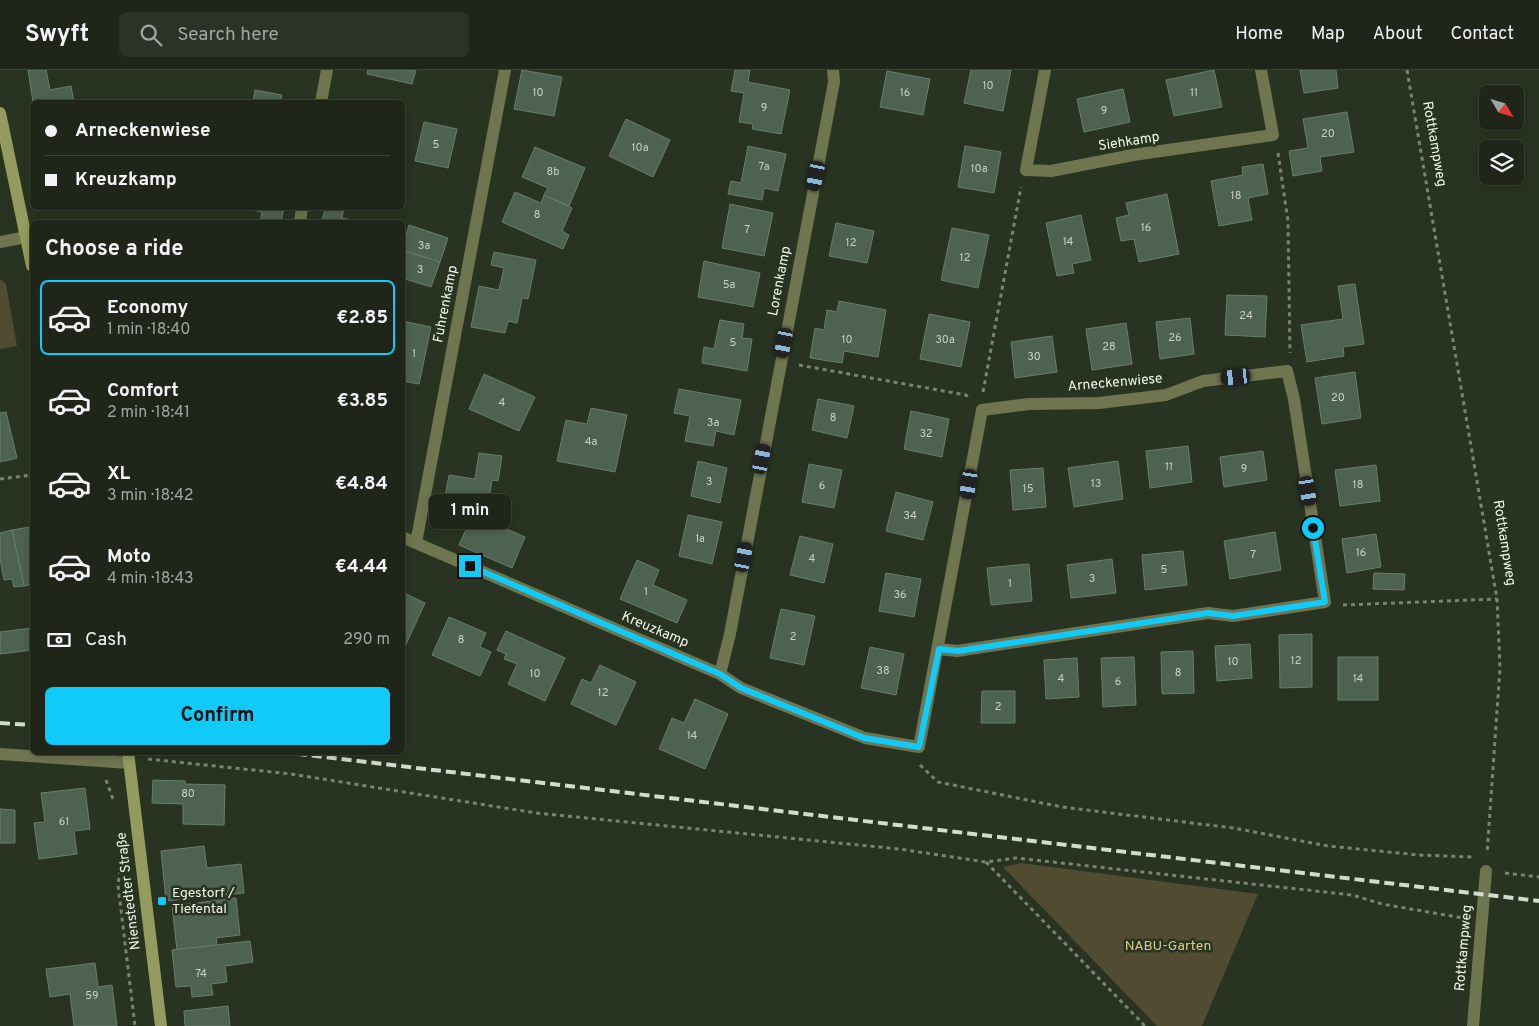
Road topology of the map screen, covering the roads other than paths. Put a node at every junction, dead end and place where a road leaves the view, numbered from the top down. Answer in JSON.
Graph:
{"nodes":[{"id":1,"x":327,"y":70,"type":"edge"},
{"id":2,"x":504,"y":70,"type":"edge"},
{"id":3,"x":833,"y":70,"type":"edge"},
{"id":4,"x":1045,"y":70,"type":"edge"},
{"id":5,"x":1261,"y":70,"type":"edge"},
{"id":6,"x":321,"y":100,"type":"edge"},
{"id":7,"x":0,"y":113,"type":"edge"},
{"id":8,"x":26,"y":236,"type":"junction"},
{"id":9,"x":0,"y":242,"type":"edge"},
{"id":10,"x":30,"y":256,"type":"edge"},
{"id":11,"x":405,"y":538,"type":"edge"},
{"id":12,"x":416,"y":543,"type":"junction"},
{"id":13,"x":939,"y":649,"type":"junction"},
{"id":14,"x":720,"y":674,"type":"junction"},
{"id":15,"x":0,"y":754,"type":"edge"},
{"id":16,"x":128,"y":758,"type":"edge"},
{"id":17,"x":1486,"y":871,"type":"road end"},
{"id":18,"x":161,"y":1026,"type":"edge"},
{"id":19,"x":1473,"y":1026,"type":"edge"}],
"edges":[{"from":1,"to":6,"type":"street"},
{"from":2,"to":12,"type":"street","name":"Fuhrenkamp"},
{"from":3,"to":14,"type":"street","name":"Lorenkamp"},
{"from":4,"to":5,"type":"street","name":"Siehkamp"},
{"from":7,"to":8,"type":"main road"},
{"from":8,"to":9,"type":"street"},
{"from":8,"to":10,"type":"main road"},
{"from":11,"to":12,"type":"street","name":"Kreuzkamp"},
{"from":12,"to":14,"type":"street","name":"Kreuzkamp"},
{"from":13,"to":13,"type":"street","name":"Arneckenwiese"},
{"from":13,"to":14,"type":"street","name":"Kreuzkamp"},
{"from":15,"to":16,"type":"street"},
{"from":16,"to":18,"type":"main road","name":"Nienstedter Straße"},
{"from":17,"to":19,"type":"street","name":"Rottkampweg"}]}
